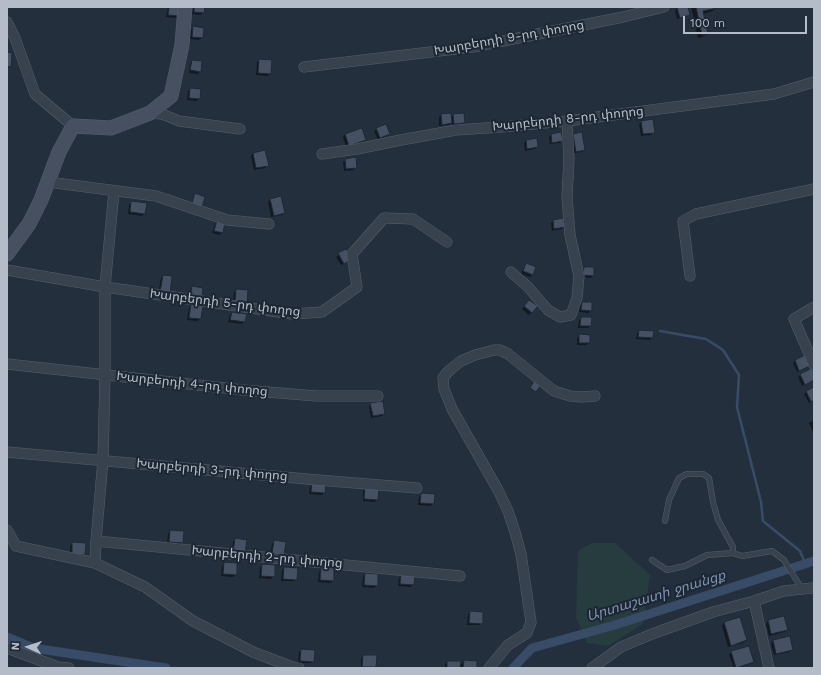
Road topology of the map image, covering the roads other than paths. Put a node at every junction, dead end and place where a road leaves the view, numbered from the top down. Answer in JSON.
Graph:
{"nodes":[{"id":1,"x":185,"y":7,"type":"edge"},
{"id":2,"x":664,"y":7,"type":"edge"},
{"id":3,"x":7,"y":22,"type":"edge"},
{"id":4,"x":304,"y":67,"type":"dead end"},
{"id":5,"x":814,"y":82,"type":"edge"},
{"id":6,"x":150,"y":113,"type":"junction"},
{"id":7,"x":567,"y":121,"type":"junction"},
{"id":8,"x":73,"y":126,"type":"junction"},
{"id":9,"x":240,"y":129,"type":"dead end"},
{"id":10,"x":322,"y":154,"type":"dead end"},
{"id":11,"x":48,"y":182,"type":"junction"},
{"id":12,"x":814,"y":189,"type":"edge"},
{"id":13,"x":114,"y":191,"type":"junction"},
{"id":14,"x":269,"y":224,"type":"dead end"},
{"id":15,"x":446,"y":242,"type":"dead end"},
{"id":16,"x":7,"y":254,"type":"edge"},
{"id":17,"x":7,"y":270,"type":"edge"},
{"id":18,"x":511,"y":272,"type":"dead end"},
{"id":19,"x":690,"y":276,"type":"dead end"},
{"id":20,"x":105,"y":287,"type":"junction"},
{"id":21,"x":814,"y":307,"type":"edge"},
{"id":22,"x":7,"y":364,"type":"edge"},
{"id":23,"x":814,"y":365,"type":"edge"},
{"id":24,"x":105,"y":375,"type":"junction"},
{"id":25,"x":378,"y":396,"type":"dead end"},
{"id":26,"x":595,"y":396,"type":"dead end"},
{"id":27,"x":7,"y":452,"type":"edge"},
{"id":28,"x":103,"y":460,"type":"junction"},
{"id":29,"x":417,"y":488,"type":"dead end"},
{"id":30,"x":665,"y":521,"type":"dead end"},
{"id":31,"x":7,"y":530,"type":"edge"},
{"id":32,"x":96,"y":541,"type":"junction"},
{"id":33,"x":732,"y":553,"type":"junction"},
{"id":34,"x":652,"y":560,"type":"dead end"},
{"id":35,"x":95,"y":563,"type":"junction"},
{"id":36,"x":460,"y":576,"type":"dead end"},
{"id":37,"x":814,"y":588,"type":"edge"},
{"id":38,"x":802,"y":589,"type":"junction"},
{"id":39,"x":754,"y":601,"type":"junction"},
{"id":40,"x":7,"y":648,"type":"edge"},
{"id":41,"x":597,"y":666,"type":"edge"},
{"id":42,"x":70,"y":668,"type":"edge"},
{"id":43,"x":300,"y":668,"type":"edge"},
{"id":44,"x":489,"y":668,"type":"edge"},
{"id":45,"x":769,"y":668,"type":"edge"}],
"edges":[{"from":1,"to":6,"type":"street"},
{"from":2,"to":4,"type":"street","name":"Խարբերդի 9-րդ փողոց"},
{"from":3,"to":8,"type":"street"},
{"from":5,"to":7,"type":"street","name":"Խարբերդի 8-րդ փողոց"},
{"from":6,"to":8,"type":"street"},
{"from":6,"to":9,"type":"street"},
{"from":7,"to":10,"type":"street","name":"Խարբերդի 8-րդ փողոց"},
{"from":7,"to":18,"type":"street"},
{"from":8,"to":11,"type":"street"},
{"from":11,"to":13,"type":"street"},
{"from":11,"to":16,"type":"street"},
{"from":12,"to":19,"type":"street"},
{"from":13,"to":14,"type":"street"},
{"from":13,"to":20,"type":"street"},
{"from":15,"to":20,"type":"street","name":"Խարբերդի 5-րդ փողոց"},
{"from":17,"to":20,"type":"street","name":"Խարբերդի 5-րդ փողոց"},
{"from":20,"to":24,"type":"street"},
{"from":21,"to":23,"type":"street"},
{"from":22,"to":24,"type":"street","name":"Խարբերդի 4-րդ փողոց"},
{"from":24,"to":25,"type":"street","name":"Խարբերդի 4-րդ փողոց"},
{"from":24,"to":28,"type":"street"},
{"from":26,"to":44,"type":"street"},
{"from":27,"to":28,"type":"street","name":"Խարբերդի 3-րդ փողոց"},
{"from":28,"to":29,"type":"street","name":"Խարբերդի 3-րդ փողոց"},
{"from":28,"to":32,"type":"street"},
{"from":30,"to":33,"type":"lane"},
{"from":31,"to":35,"type":"street"},
{"from":32,"to":35,"type":"street"},
{"from":32,"to":36,"type":"street","name":"Խարբերդի 2-րդ փողոց"},
{"from":33,"to":34,"type":"lane"},
{"from":33,"to":38,"type":"lane"},
{"from":35,"to":43,"type":"street"},
{"from":37,"to":38,"type":"street"},
{"from":38,"to":39,"type":"street"},
{"from":39,"to":41,"type":"street"},
{"from":39,"to":45,"type":"street"},
{"from":40,"to":42,"type":"street"}]}
